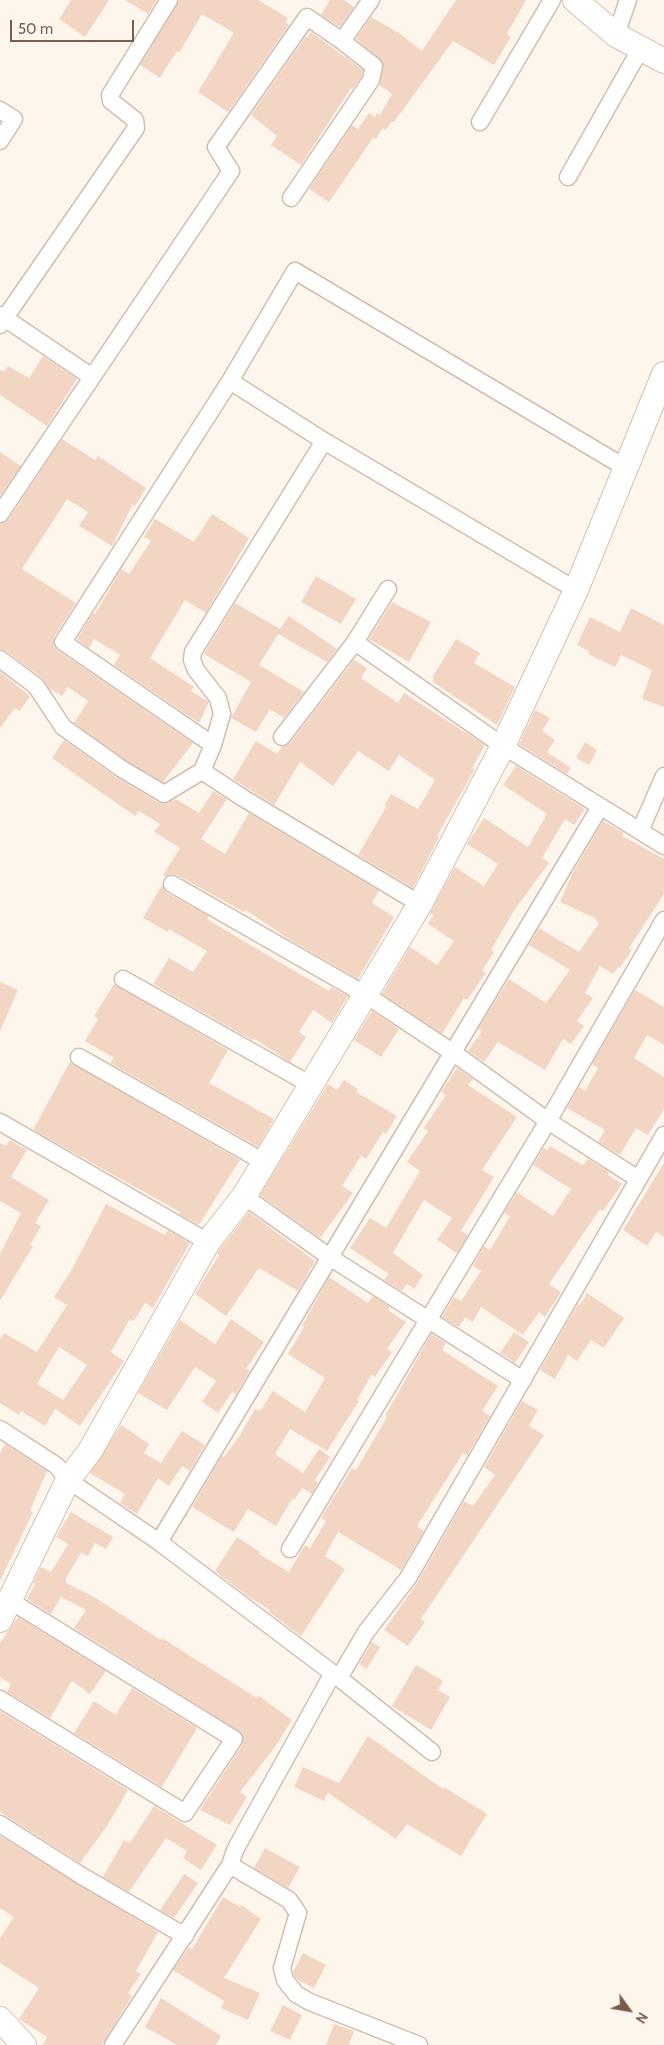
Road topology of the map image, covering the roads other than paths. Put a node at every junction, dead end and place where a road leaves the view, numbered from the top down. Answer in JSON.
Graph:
{"nodes":[{"id":1,"x":168,"y":0,"type":"edge"},
{"id":2,"x":371,"y":0,"type":"edge"},
{"id":3,"x":552,"y":0,"type":"edge"},
{"id":4,"x":575,"y":0,"type":"edge"},
{"id":5,"x":628,"y":0,"type":"edge"},
{"id":6,"x":616,"y":35,"type":"junction"},
{"id":7,"x":342,"y":42,"type":"junction"},
{"id":8,"x":641,"y":48,"type":"junction"},
{"id":9,"x":664,"y":61,"type":"edge"},
{"id":10,"x":0,"y":110,"type":"edge"},
{"id":11,"x":480,"y":122,"type":"dead end"},
{"id":12,"x":0,"y":142,"type":"edge"},
{"id":13,"x":568,"y":177,"type":"dead end"},
{"id":14,"x":291,"y":198,"type":"dead end"},
{"id":15,"x":1,"y":319,"type":"edge"},
{"id":16,"x":664,"y":374,"type":"edge"},
{"id":17,"x":92,"y":377,"type":"junction"},
{"id":18,"x":230,"y":381,"type":"junction"},
{"id":19,"x":324,"y":441,"type":"junction"},
{"id":20,"x":626,"y":468,"type":"junction"},
{"id":21,"x":0,"y":514,"type":"edge"},
{"id":22,"x":388,"y":589,"type":"dead end"},
{"id":23,"x":576,"y":590,"type":"junction"},
{"id":24,"x":355,"y":642,"type":"junction"},
{"id":25,"x":0,"y":659,"type":"edge"},
{"id":26,"x":282,"y":737,"type":"dead end"},
{"id":27,"x":213,"y":745,"type":"junction"},
{"id":28,"x":502,"y":746,"type":"junction"},
{"id":29,"x":202,"y":771,"type":"junction"},
{"id":30,"x":664,"y":776,"type":"edge"},
{"id":31,"x":600,"y":807,"type":"junction"},
{"id":32,"x":640,"y":832,"type":"junction"},
{"id":33,"x":664,"y":846,"type":"edge"},
{"id":34,"x":172,"y":884,"type":"dead end"},
{"id":35,"x":420,"y":904,"type":"junction"},
{"id":36,"x":664,"y":920,"type":"edge"},
{"id":37,"x":123,"y":978,"type":"dead end"},
{"id":38,"x":366,"y":994,"type":"junction"},
{"id":39,"x":453,"y":1053,"type":"junction"},
{"id":40,"x":79,"y":1057,"type":"dead end"},
{"id":41,"x":311,"y":1085,"type":"junction"},
{"id":42,"x":548,"y":1121,"type":"junction"},
{"id":43,"x":0,"y":1122,"type":"edge"},
{"id":44,"x":664,"y":1135,"type":"edge"},
{"id":45,"x":264,"y":1162,"type":"junction"},
{"id":46,"x":638,"y":1179,"type":"junction"},
{"id":47,"x":244,"y":1196,"type":"junction"},
{"id":48,"x":208,"y":1242,"type":"junction"},
{"id":49,"x":331,"y":1258,"type":"junction"},
{"id":50,"x":429,"y":1319,"type":"junction"},
{"id":51,"x":524,"y":1380,"type":"junction"},
{"id":52,"x":0,"y":1430,"type":"edge"},
{"id":53,"x":68,"y":1480,"type":"junction"},
{"id":54,"x":160,"y":1542,"type":"junction"},
{"id":55,"x":290,"y":1549,"type":"dead end"},
{"id":56,"x":5,"y":1610,"type":"edge"},
{"id":57,"x":336,"y":1676,"type":"junction"},
{"id":58,"x":0,"y":1699,"type":"edge"},
{"id":59,"x":432,"y":1752,"type":"dead end"},
{"id":60,"x":0,"y":1824,"type":"edge"},
{"id":61,"x":230,"y":1865,"type":"junction"},
{"id":62,"x":185,"y":1936,"type":"junction"},
{"id":63,"x":0,"y":2018,"type":"edge"},
{"id":64,"x":24,"y":2045,"type":"edge"},
{"id":65,"x":112,"y":2045,"type":"edge"},
{"id":66,"x":419,"y":2045,"type":"edge"}],
"edges":[{"from":1,"to":15,"type":"street"},
{"from":2,"to":7,"type":"street"},
{"from":3,"to":11,"type":"street"},
{"from":4,"to":6,"type":"street"},
{"from":5,"to":6,"type":"street"},
{"from":6,"to":8,"type":"street"},
{"from":7,"to":14,"type":"street"},
{"from":7,"to":17,"type":"street"},
{"from":8,"to":9,"type":"street"},
{"from":8,"to":13,"type":"street"},
{"from":10,"to":12,"type":"street"},
{"from":15,"to":17,"type":"street"},
{"from":16,"to":20,"type":"street"},
{"from":17,"to":21,"type":"street"},
{"from":18,"to":19,"type":"street"},
{"from":18,"to":20,"type":"street"},
{"from":18,"to":27,"type":"street"},
{"from":19,"to":23,"type":"street"},
{"from":19,"to":27,"type":"street"},
{"from":20,"to":23,"type":"street"},
{"from":22,"to":24,"type":"street"},
{"from":23,"to":28,"type":"street"},
{"from":24,"to":26,"type":"street"},
{"from":24,"to":28,"type":"street"},
{"from":25,"to":29,"type":"street"},
{"from":27,"to":29,"type":"street"},
{"from":28,"to":31,"type":"street"},
{"from":28,"to":35,"type":"street"},
{"from":29,"to":35,"type":"street"},
{"from":30,"to":32,"type":"street"},
{"from":31,"to":32,"type":"street"},
{"from":31,"to":39,"type":"street"},
{"from":32,"to":33,"type":"street"},
{"from":34,"to":38,"type":"street"},
{"from":35,"to":38,"type":"street"},
{"from":36,"to":42,"type":"street"},
{"from":37,"to":41,"type":"street"},
{"from":38,"to":39,"type":"street"},
{"from":38,"to":41,"type":"street"},
{"from":39,"to":42,"type":"street"},
{"from":39,"to":49,"type":"street"},
{"from":40,"to":45,"type":"street"},
{"from":41,"to":45,"type":"street"},
{"from":42,"to":46,"type":"street"},
{"from":42,"to":50,"type":"street"},
{"from":43,"to":48,"type":"street"},
{"from":44,"to":46,"type":"street"},
{"from":45,"to":47,"type":"street"},
{"from":46,"to":51,"type":"street"},
{"from":47,"to":48,"type":"street"},
{"from":47,"to":49,"type":"street"},
{"from":48,"to":53,"type":"street"},
{"from":49,"to":50,"type":"street"},
{"from":49,"to":54,"type":"street"},
{"from":50,"to":51,"type":"street"},
{"from":50,"to":55,"type":"street"},
{"from":51,"to":57,"type":"street"},
{"from":52,"to":53,"type":"street"},
{"from":53,"to":54,"type":"street"},
{"from":53,"to":56,"type":"street"},
{"from":54,"to":57,"type":"street"},
{"from":56,"to":58,"type":"street"},
{"from":57,"to":59,"type":"street"},
{"from":57,"to":61,"type":"street"},
{"from":60,"to":62,"type":"street"},
{"from":61,"to":62,"type":"street"},
{"from":61,"to":66,"type":"street"},
{"from":62,"to":65,"type":"street"},
{"from":63,"to":64,"type":"street"}]}
